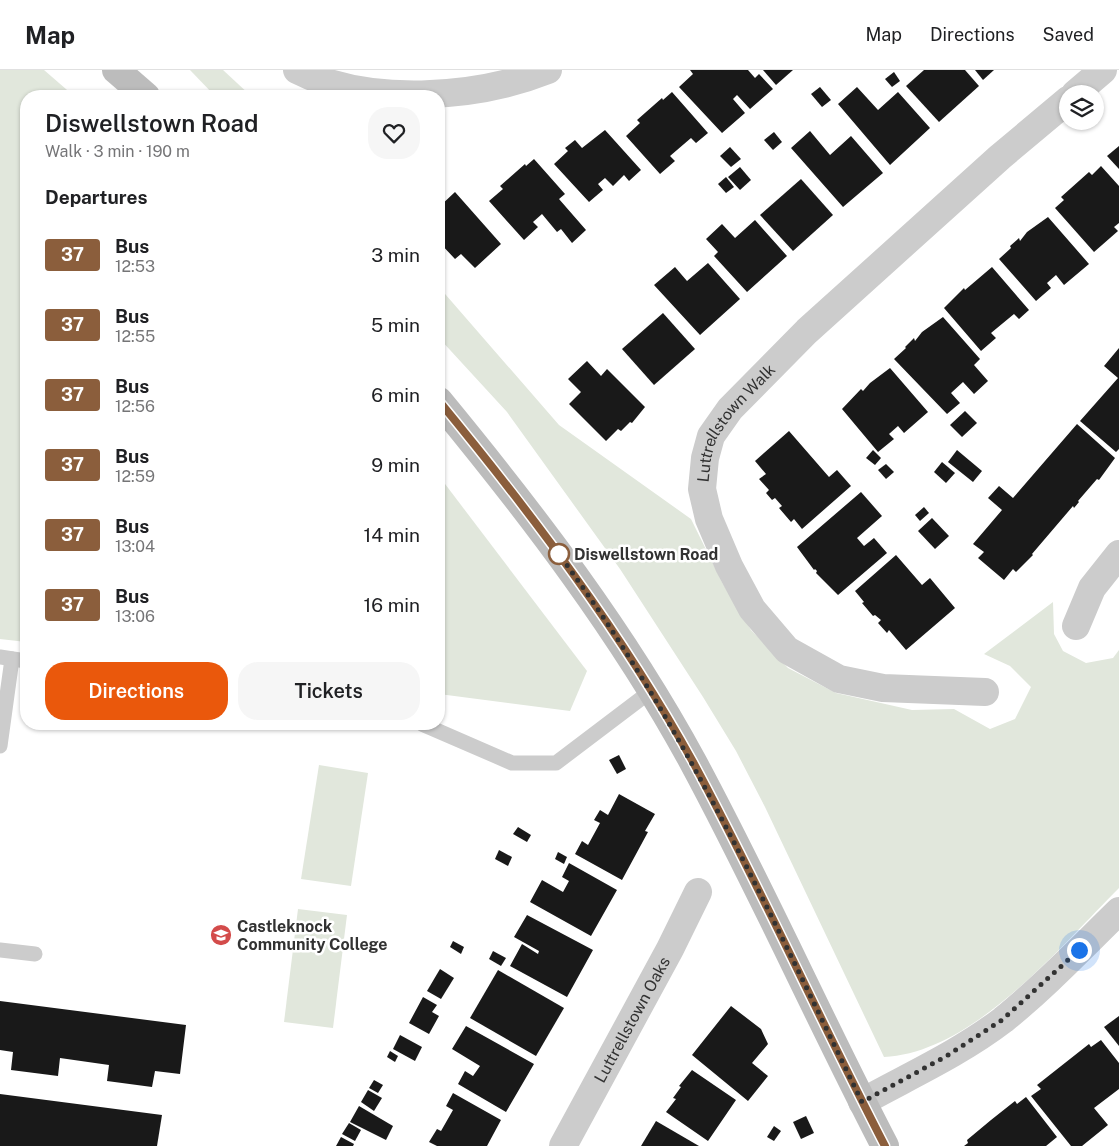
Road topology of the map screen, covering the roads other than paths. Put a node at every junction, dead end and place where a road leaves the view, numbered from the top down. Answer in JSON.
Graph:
{"nodes":[{"id":1,"x":116,"y":70,"type":"edge"},
{"id":2,"x":297,"y":70,"type":"edge"},
{"id":3,"x":548,"y":70,"type":"edge"},
{"id":4,"x":1103,"y":70,"type":"edge"},
{"id":5,"x":1086,"y":85,"type":"edge"},
{"id":6,"x":139,"y":90,"type":"edge"},
{"id":7,"x":359,"y":90,"type":"edge"},
{"id":8,"x":445,"y":93,"type":"edge"},
{"id":9,"x":1059,"y":108,"type":"edge"},
{"id":10,"x":445,"y":408,"type":"edge"},
{"id":11,"x":1119,"y":554,"type":"edge"},
{"id":12,"x":1076,"y":626,"type":"dead end"},
{"id":13,"x":13,"y":659,"type":"edge"},
{"id":14,"x":651,"y":691,"type":"junction"},
{"id":15,"x":985,"y":692,"type":"dead end"},
{"id":16,"x":436,"y":730,"type":"edge"},
{"id":17,"x":0,"y":746,"type":"edge"},
{"id":18,"x":698,"y":892,"type":"dead end"},
{"id":19,"x":1119,"y":911,"type":"edge"},
{"id":20,"x":0,"y":950,"type":"edge"},
{"id":21,"x":35,"y":954,"type":"dead end"},
{"id":22,"x":862,"y":1102,"type":"junction"},
{"id":23,"x":563,"y":1146,"type":"edge"},
{"id":24,"x":885,"y":1146,"type":"edge"}],
"edges":[{"from":1,"to":6,"type":"street"},
{"from":2,"to":7,"type":"street"},
{"from":3,"to":8,"type":"street"},
{"from":4,"to":5,"type":"street"},
{"from":9,"to":15,"type":"street","name":"Luttrellstown Walk"},
{"from":10,"to":14,"type":"street"},
{"from":11,"to":12,"type":"street"},
{"from":13,"to":17,"type":"lane"},
{"from":14,"to":16,"type":"lane"},
{"from":14,"to":22,"type":"street"},
{"from":18,"to":23,"type":"street","name":"Luttrellstown Oaks"},
{"from":19,"to":22,"type":"street"},
{"from":20,"to":21,"type":"lane"},
{"from":22,"to":24,"type":"street"}]}
